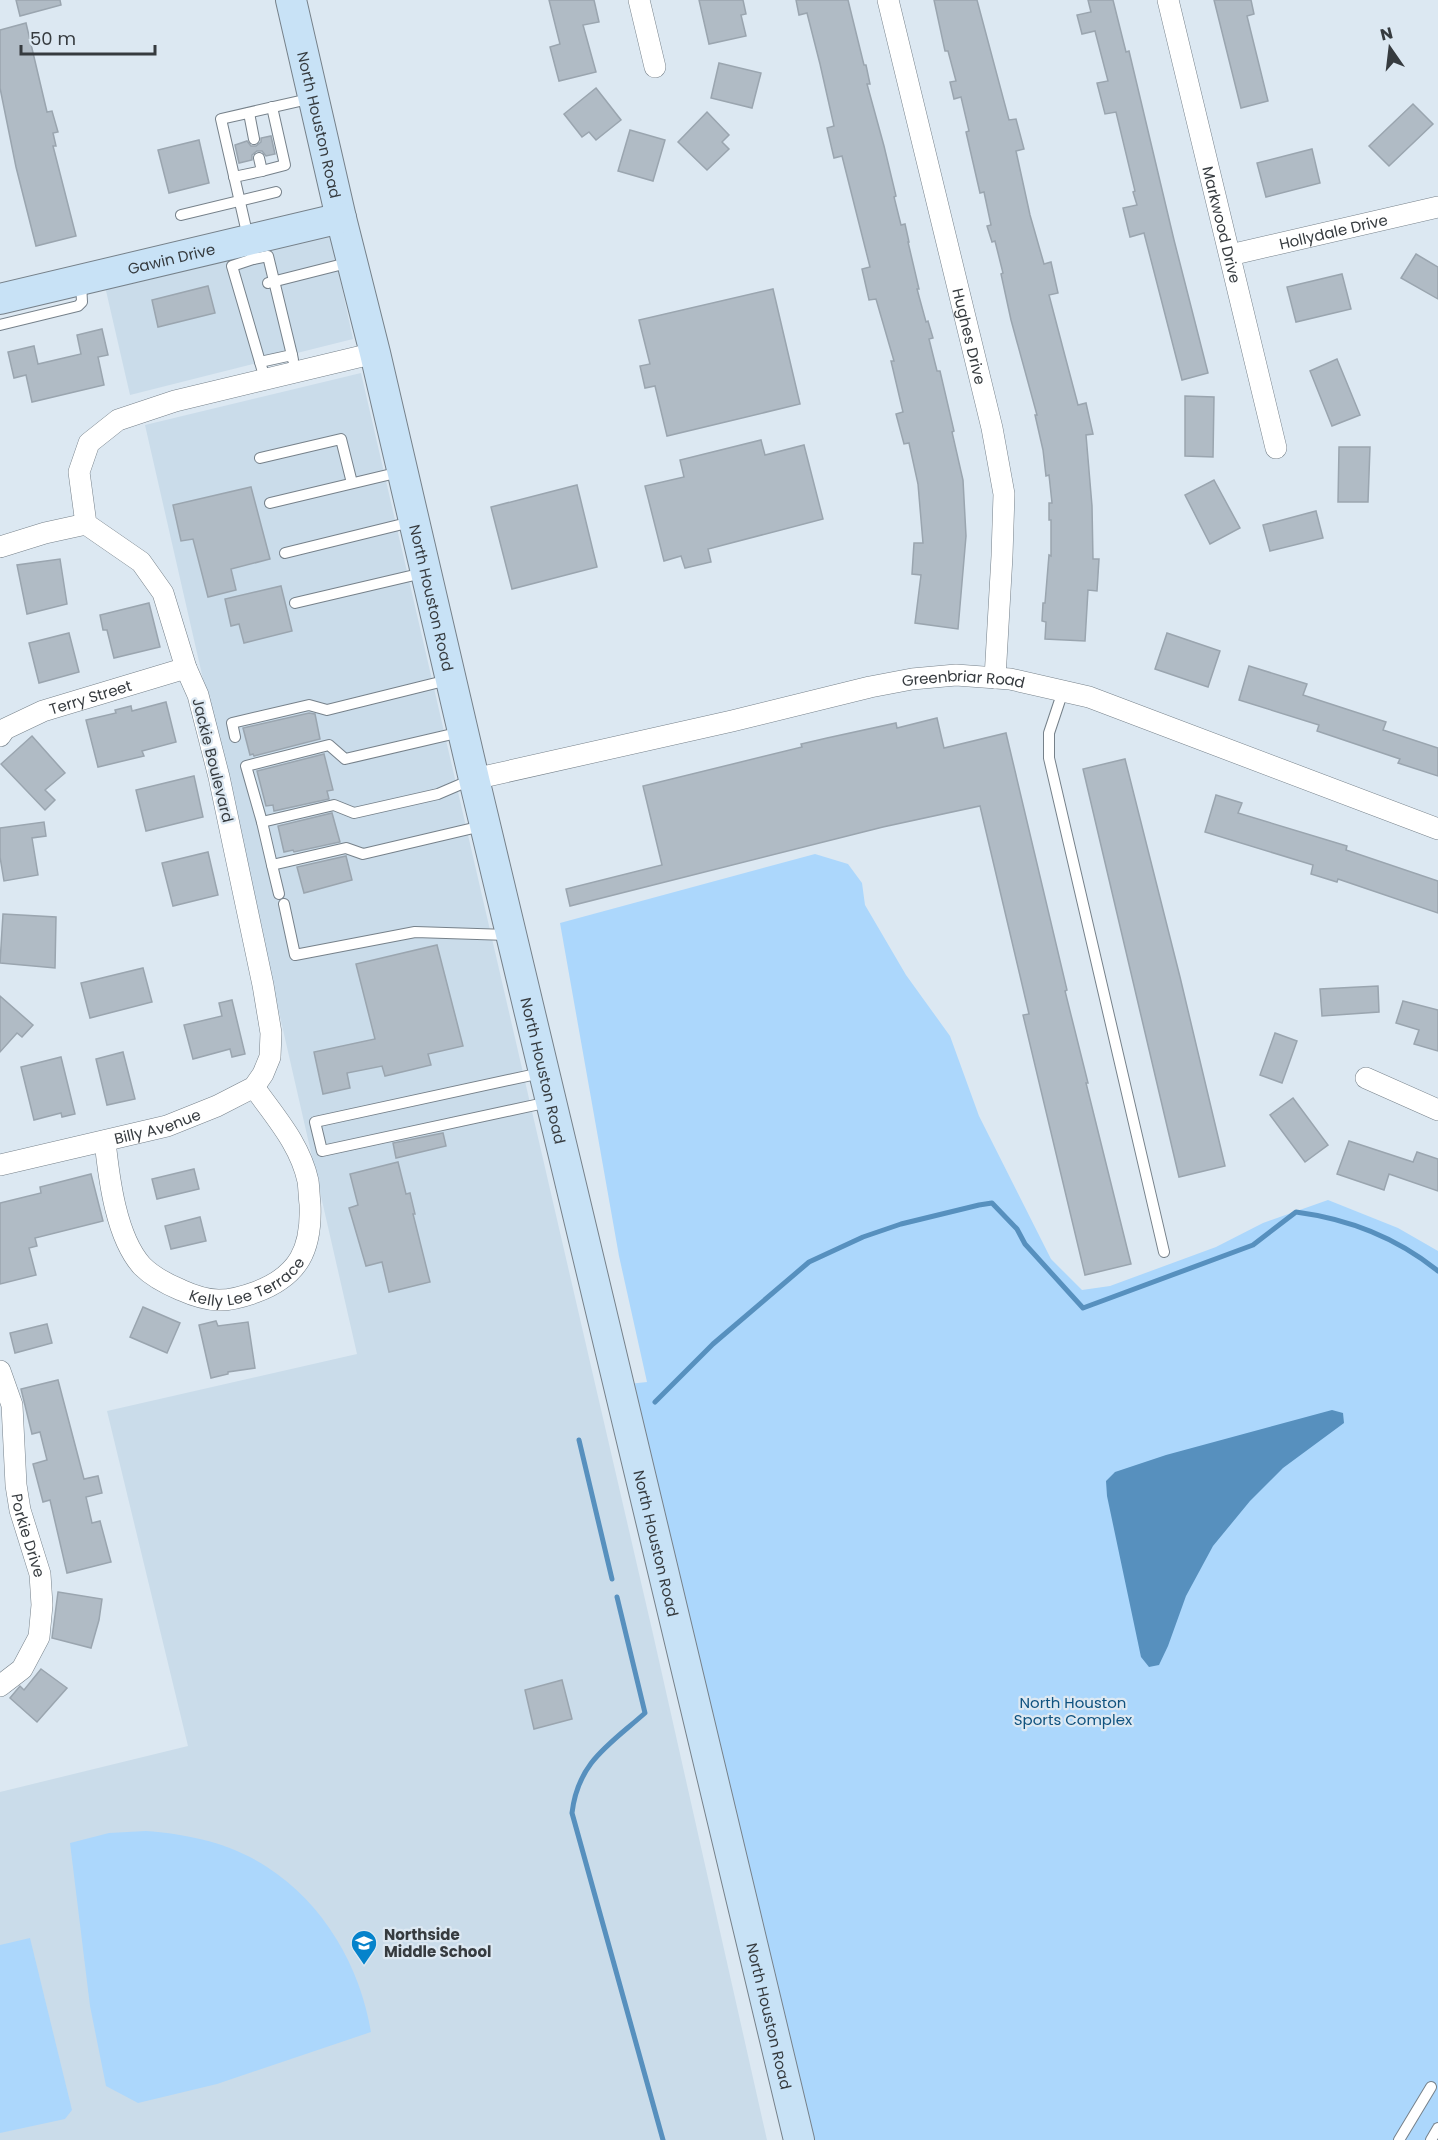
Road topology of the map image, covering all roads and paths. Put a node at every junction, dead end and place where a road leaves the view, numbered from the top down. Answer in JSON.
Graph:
{"nodes":[{"id":1,"x":291,"y":0,"type":"edge"},
{"id":2,"x":639,"y":0,"type":"edge"},
{"id":3,"x":888,"y":0,"type":"edge"},
{"id":4,"x":1168,"y":0,"type":"edge"},
{"id":5,"x":655,"y":67,"type":"dead end"},
{"id":6,"x":313,"y":98,"type":"junction"},
{"id":7,"x":272,"y":107,"type":"junction"},
{"id":8,"x":249,"y":113,"type":"junction"},
{"id":9,"x":254,"y":139,"type":"dead end"},
{"id":10,"x":259,"y":158,"type":"dead end"},
{"id":11,"x":262,"y":171,"type":"junction"},
{"id":12,"x":234,"y":177,"type":"junction"},
{"id":13,"x":276,"y":192,"type":"dead end"},
{"id":14,"x":240,"y":201,"type":"junction"},
{"id":15,"x":1438,"y":207,"type":"edge"},
{"id":16,"x":181,"y":215,"type":"dead end"},
{"id":17,"x":341,"y":218,"type":"junction"},
{"id":18,"x":250,"y":249,"type":"junction"},
{"id":19,"x":1230,"y":255,"type":"junction"},
{"id":20,"x":352,"y":261,"type":"junction"},
{"id":21,"x":271,"y":282,"type":"junction"},
{"id":22,"x":1,"y":301,"type":"edge"},
{"id":23,"x":375,"y":353,"type":"junction"},
{"id":24,"x":294,"y":363,"type":"junction"},
{"id":25,"x":262,"y":370,"type":"junction"},
{"id":26,"x":1276,"y":448,"type":"dead end"},
{"id":27,"x":260,"y":458,"type":"dead end"},
{"id":28,"x":403,"y":472,"type":"junction"},
{"id":29,"x":352,"y":483,"type":"junction"},
{"id":30,"x":270,"y":503,"type":"dead end"},
{"id":31,"x":414,"y":522,"type":"junction"},
{"id":32,"x":86,"y":524,"type":"junction"},
{"id":33,"x":0,"y":547,"type":"edge"},
{"id":34,"x":285,"y":553,"type":"dead end"},
{"id":35,"x":426,"y":572,"type":"junction"},
{"id":36,"x":295,"y":603,"type":"dead end"},
{"id":37,"x":186,"y":668,"type":"junction"},
{"id":38,"x":995,"y":678,"type":"junction"},
{"id":39,"x":451,"y":679,"type":"junction"},
{"id":40,"x":1063,"y":691,"type":"junction"},
{"id":41,"x":464,"y":731,"type":"junction"},
{"id":42,"x":0,"y":736,"type":"edge"},
{"id":43,"x":235,"y":737,"type":"dead end"},
{"id":44,"x":474,"y":779,"type":"junction"},
{"id":45,"x":262,"y":822,"type":"junction"},
{"id":46,"x":485,"y":825,"type":"junction"},
{"id":47,"x":1438,"y":829,"type":"edge"},
{"id":48,"x":272,"y":865,"type":"junction"},
{"id":49,"x":512,"y":936,"type":"junction"},
{"id":50,"x":544,"y":1072,"type":"junction"},
{"id":51,"x":1366,"y":1078,"type":"dead end"},
{"id":52,"x":254,"y":1087,"type":"junction"},
{"id":53,"x":551,"y":1102,"type":"junction"},
{"id":54,"x":1438,"y":1110,"type":"edge"},
{"id":55,"x":105,"y":1141,"type":"junction"},
{"id":56,"x":0,"y":1166,"type":"edge"},
{"id":57,"x":1164,"y":1252,"type":"dead end"},
{"id":58,"x":0,"y":1371,"type":"edge"},
{"id":59,"x":0,"y":1686,"type":"edge"},
{"id":60,"x":1431,"y":2087,"type":"dead end"},
{"id":61,"x":1438,"y":2128,"type":"edge"},
{"id":62,"x":799,"y":2140,"type":"edge"},
{"id":63,"x":1399,"y":2140,"type":"edge"},
{"id":64,"x":1431,"y":2140,"type":"edge"}],
"edges":[{"from":1,"to":6,"type":"street","name":"North Houston Road"},
{"from":2,"to":5,"type":"street"},
{"from":3,"to":38,"type":"street","name":"Hughes Drive"},
{"from":4,"to":19,"type":"street","name":"Markwood Drive"},
{"from":6,"to":7,"type":"lane"},
{"from":6,"to":17,"type":"street","name":"North Houston Road"},
{"from":7,"to":8,"type":"lane"},
{"from":7,"to":11,"type":"lane"},
{"from":8,"to":9,"type":"lane"},
{"from":8,"to":12,"type":"lane"},
{"from":10,"to":11,"type":"lane"},
{"from":11,"to":12,"type":"lane"},
{"from":12,"to":14,"type":"lane"},
{"from":13,"to":14,"type":"lane"},
{"from":14,"to":16,"type":"lane"},
{"from":14,"to":18,"type":"lane"},
{"from":15,"to":19,"type":"street","name":"Hollydale Drive"},
{"from":17,"to":18,"type":"street","name":"Gawin Drive"},
{"from":17,"to":20,"type":"street","name":"North Houston Road"},
{"from":18,"to":21,"type":"lane"},
{"from":18,"to":22,"type":"street","name":"Gawin Drive"},
{"from":18,"to":25,"type":"lane"},
{"from":19,"to":26,"type":"street","name":"Markwood Drive"},
{"from":20,"to":21,"type":"lane"},
{"from":20,"to":23,"type":"street","name":"North Houston Road"},
{"from":21,"to":24,"type":"lane"},
{"from":23,"to":24,"type":"street"},
{"from":23,"to":28,"type":"street","name":"North Houston Road"},
{"from":24,"to":25,"type":"street"},
{"from":25,"to":32,"type":"street"},
{"from":27,"to":29,"type":"lane"},
{"from":28,"to":29,"type":"lane"},
{"from":28,"to":31,"type":"street","name":"North Houston Road"},
{"from":29,"to":30,"type":"lane"},
{"from":31,"to":34,"type":"lane"},
{"from":31,"to":35,"type":"street","name":"North Houston Road"},
{"from":32,"to":33,"type":"street"},
{"from":32,"to":37,"type":"street","name":"Jackie Boulevard"},
{"from":35,"to":36,"type":"lane"},
{"from":35,"to":39,"type":"street","name":"North Houston Road"},
{"from":37,"to":42,"type":"street","name":"Terry Street"},
{"from":37,"to":52,"type":"street","name":"Jackie Boulevard"},
{"from":38,"to":40,"type":"street","name":"Greenbriar Road"},
{"from":38,"to":44,"type":"street","name":"Greenbriar Road"},
{"from":39,"to":41,"type":"street","name":"North Houston Road"},
{"from":39,"to":43,"type":"lane"},
{"from":40,"to":47,"type":"street","name":"Greenbriar Road"},
{"from":40,"to":57,"type":"lane"},
{"from":41,"to":44,"type":"street","name":"North Houston Road"},
{"from":41,"to":45,"type":"lane"},
{"from":44,"to":45,"type":"lane"},
{"from":44,"to":46,"type":"street","name":"North Houston Road"},
{"from":45,"to":48,"type":"lane"},
{"from":46,"to":48,"type":"lane"},
{"from":46,"to":49,"type":"street","name":"North Houston Road"},
{"from":48,"to":49,"type":"lane"},
{"from":49,"to":50,"type":"street","name":"North Houston Road"},
{"from":50,"to":53,"type":"street","name":"North Houston Road"},
{"from":50,"to":53,"type":"lane"},
{"from":51,"to":54,"type":"street"},
{"from":52,"to":55,"type":"street","name":"Billy Avenue"},
{"from":52,"to":55,"type":"street","name":"Kelly Lee Terrace"},
{"from":53,"to":62,"type":"street","name":"North Houston Road"},
{"from":55,"to":56,"type":"street","name":"Billy Avenue"},
{"from":58,"to":59,"type":"street","name":"Porkie Drive"},
{"from":60,"to":63,"type":"lane"},
{"from":61,"to":64,"type":"lane"}]}
